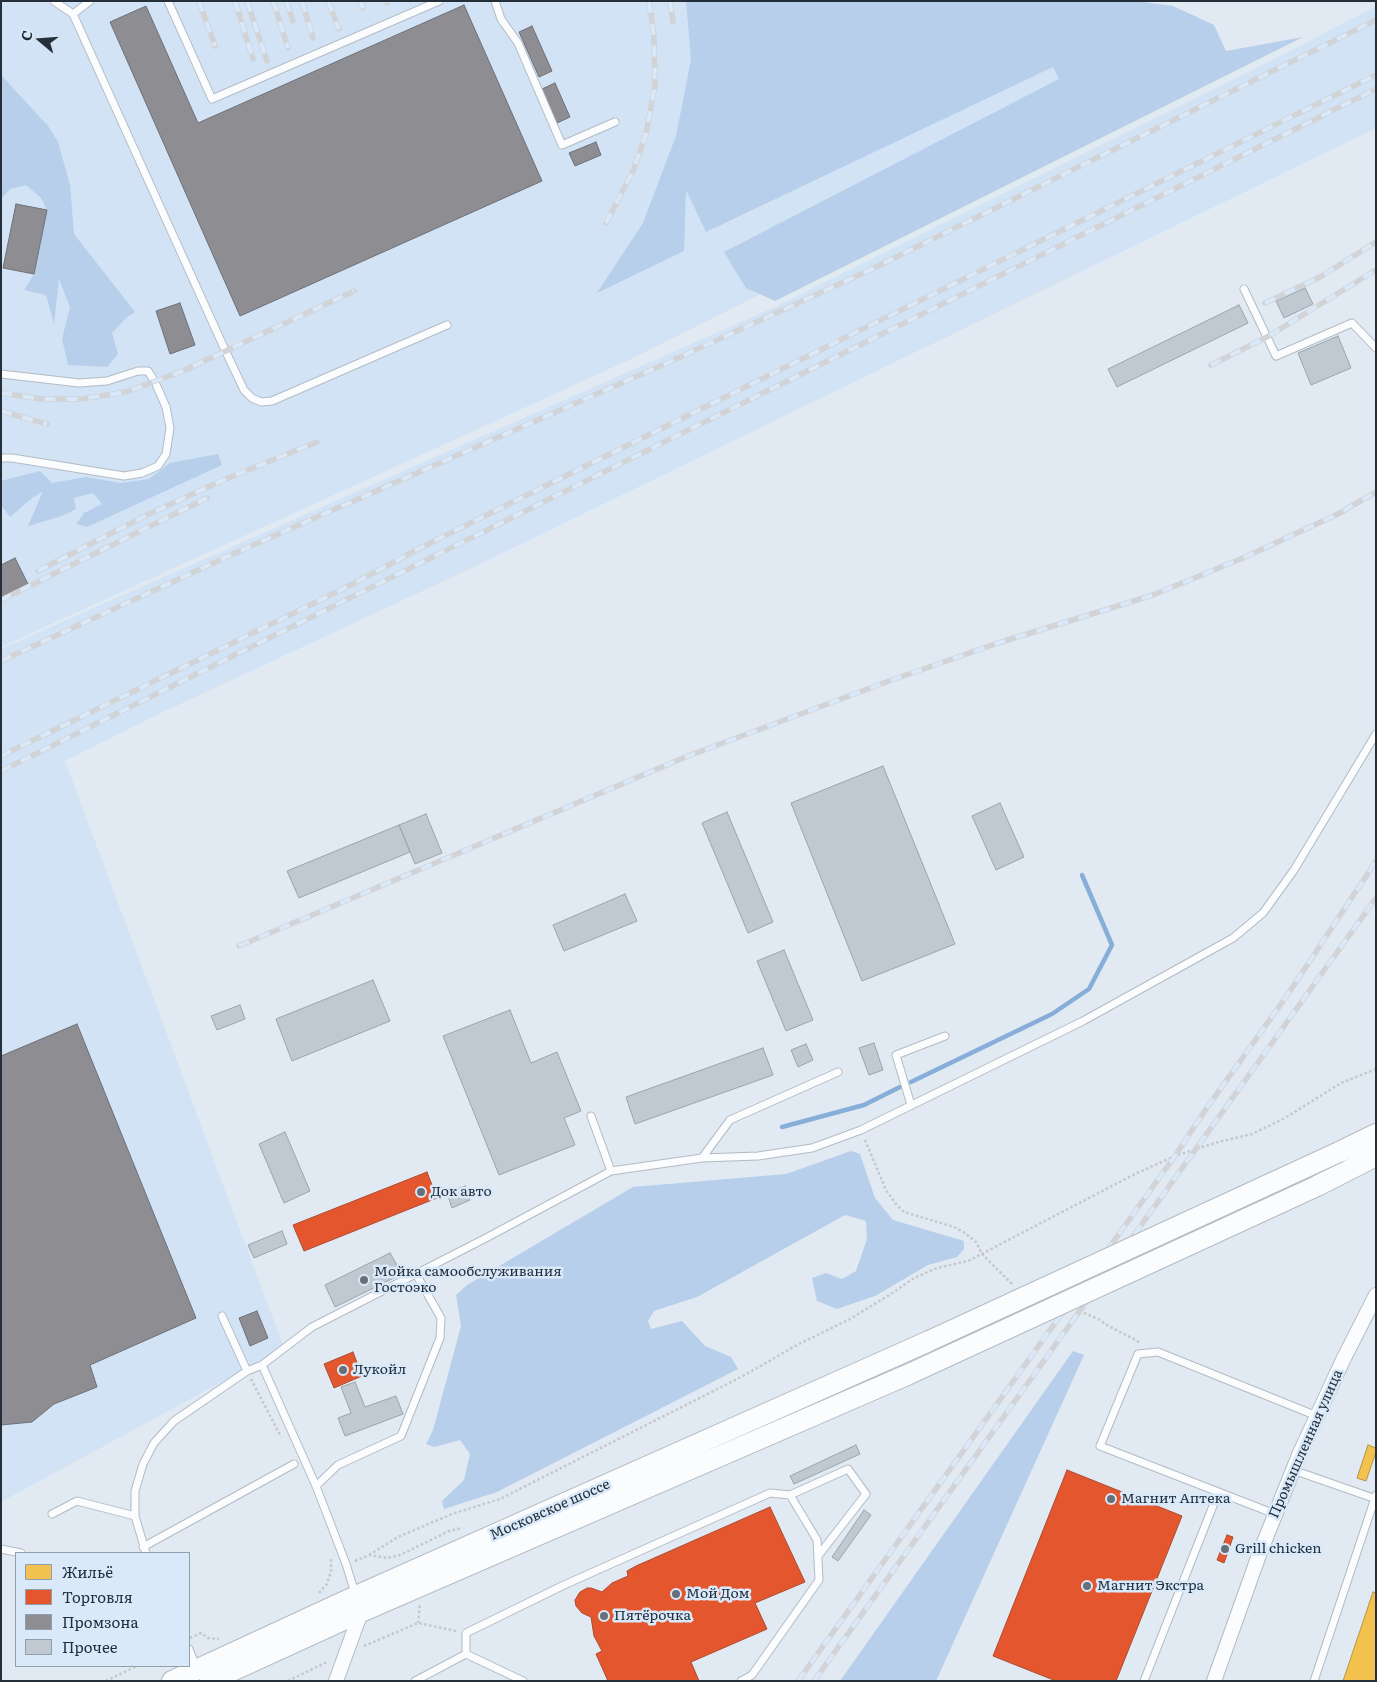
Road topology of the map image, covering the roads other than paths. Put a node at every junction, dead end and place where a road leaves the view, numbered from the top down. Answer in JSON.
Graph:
{"nodes":[{"id":1,"x":54,"y":1,"type":"edge"},
{"id":2,"x":168,"y":1,"type":"edge"},
{"id":3,"x":439,"y":1,"type":"edge"},
{"id":4,"x":495,"y":1,"type":"edge"},
{"id":5,"x":92,"y":2,"type":"edge"},
{"id":6,"x":74,"y":14,"type":"junction"},
{"id":7,"x":616,"y":122,"type":"dead end"},
{"id":8,"x":1244,"y":289,"type":"dead end"},
{"id":9,"x":447,"y":325,"type":"dead end"},
{"id":10,"x":1376,"y":348,"type":"edge"},
{"id":11,"x":1,"y":374,"type":"edge"},
{"id":12,"x":1,"y":458,"type":"edge"},
{"id":13,"x":1376,"y":734,"type":"edge"},
{"id":14,"x":945,"y":1036,"type":"dead end"},
{"id":15,"x":838,"y":1072,"type":"dead end"},
{"id":16,"x":911,"y":1105,"type":"junction"},
{"id":17,"x":591,"y":1116,"type":"dead end"},
{"id":18,"x":1376,"y":1134,"type":"edge"},
{"id":19,"x":1376,"y":1156,"type":"edge"},
{"id":20,"x":702,"y":1158,"type":"junction"},
{"id":21,"x":610,"y":1171,"type":"junction"},
{"id":22,"x":416,"y":1274,"type":"junction"},
{"id":23,"x":1376,"y":1295,"type":"edge"},
{"id":24,"x":222,"y":1316,"type":"dead end"},
{"id":25,"x":262,"y":1365,"type":"junction"},
{"id":26,"x":247,"y":1371,"type":"junction"},
{"id":27,"x":1317,"y":1416,"type":"junction"},
{"id":28,"x":294,"y":1464,"type":"dead end"},
{"id":29,"x":1293,"y":1470,"type":"junction"},
{"id":30,"x":316,"y":1486,"type":"junction"},
{"id":31,"x":1218,"y":1493,"type":"junction"},
{"id":32,"x":790,"y":1495,"type":"junction"},
{"id":33,"x":1375,"y":1498,"type":"edge"},
{"id":34,"x":52,"y":1514,"type":"dead end"},
{"id":35,"x":1275,"y":1514,"type":"junction"},
{"id":36,"x":135,"y":1516,"type":"junction"},
{"id":37,"x":1,"y":1549,"type":"edge"},
{"id":38,"x":144,"y":1550,"type":"edge"},
{"id":39,"x":16,"y":1552,"type":"edge"},
{"id":40,"x":818,"y":1556,"type":"junction"},
{"id":41,"x":359,"y":1604,"type":"junction"},
{"id":42,"x":190,"y":1651,"type":"edge"},
{"id":43,"x":466,"y":1654,"type":"junction"},
{"id":44,"x":204,"y":1675,"type":"edge"},
{"id":45,"x":505,"y":1677,"type":"edge"},
{"id":46,"x":172,"y":1681,"type":"edge"},
{"id":47,"x":336,"y":1681,"type":"edge"},
{"id":48,"x":415,"y":1681,"type":"edge"},
{"id":49,"x":523,"y":1681,"type":"edge"},
{"id":50,"x":740,"y":1681,"type":"edge"},
{"id":51,"x":1144,"y":1681,"type":"edge"},
{"id":52,"x":1214,"y":1681,"type":"edge"},
{"id":53,"x":1314,"y":1681,"type":"edge"}],
"edges":[{"from":1,"to":6,"type":"lane"},
{"from":2,"to":3,"type":"lane"},
{"from":4,"to":7,"type":"lane"},
{"from":5,"to":6,"type":"lane"},
{"from":6,"to":9,"type":"lane"},
{"from":8,"to":10,"type":"lane"},
{"from":11,"to":12,"type":"lane"},
{"from":13,"to":16,"type":"lane"},
{"from":14,"to":16,"type":"lane"},
{"from":15,"to":20,"type":"lane"},
{"from":16,"to":20,"type":"lane"},
{"from":17,"to":21,"type":"lane"},
{"from":18,"to":41,"type":"main road","name":"Московское шоссе","bridge":true},
{"from":19,"to":41,"type":"main road","name":"Московское шоссе","bridge":true},
{"from":20,"to":21,"type":"lane"},
{"from":21,"to":22,"type":"lane"},
{"from":22,"to":25,"type":"lane"},
{"from":22,"to":30,"type":"lane"},
{"from":23,"to":27,"type":"street","name":"Промышленная улица"},
{"from":24,"to":26,"type":"lane"},
{"from":25,"to":26,"type":"lane"},
{"from":25,"to":30,"type":"lane"},
{"from":26,"to":36,"type":"lane"},
{"from":27,"to":29,"type":"street","name":"Промышленная улица"},
{"from":27,"to":31,"type":"lane"},
{"from":28,"to":38,"type":"lane"},
{"from":29,"to":33,"type":"lane"},
{"from":29,"to":35,"type":"street","name":"Промышленная улица"},
{"from":30,"to":41,"type":"lane"},
{"from":31,"to":35,"type":"lane"},
{"from":31,"to":51,"type":"lane"},
{"from":32,"to":40,"type":"lane"},
{"from":32,"to":40,"type":"lane"},
{"from":32,"to":43,"type":"lane"},
{"from":33,"to":53,"type":"lane"},
{"from":34,"to":36,"type":"lane"},
{"from":35,"to":52,"type":"street","name":"Промышленная улица"},
{"from":36,"to":38,"type":"lane"},
{"from":37,"to":39,"type":"lane"},
{"from":40,"to":50,"type":"lane"},
{"from":41,"to":44,"type":"main road","name":"Московское шоссе"},
{"from":41,"to":47,"type":"street"},
{"from":42,"to":44,"type":"lane"},
{"from":43,"to":45,"type":"lane"},
{"from":43,"to":48,"type":"lane"},
{"from":44,"to":46,"type":"main road","name":"Московское шоссе"},
{"from":45,"to":49,"type":"lane"}]}
